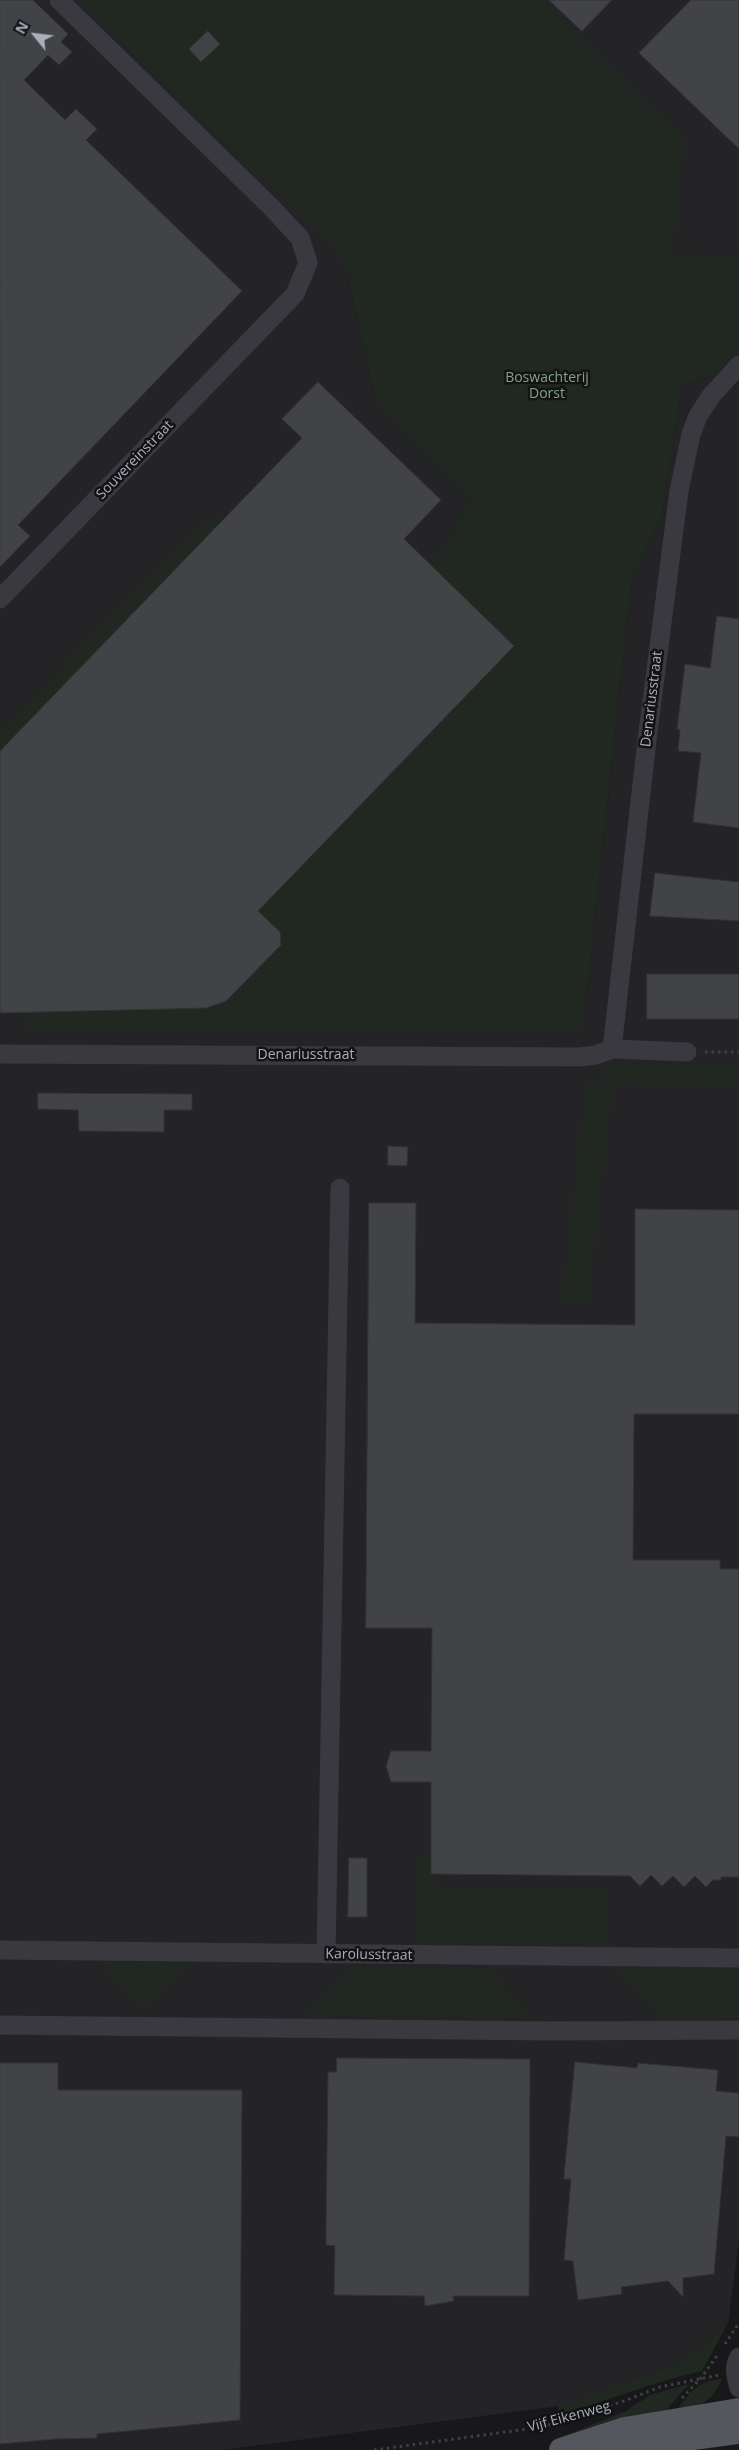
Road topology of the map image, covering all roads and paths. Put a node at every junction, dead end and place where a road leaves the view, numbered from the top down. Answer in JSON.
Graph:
{"nodes":[{"id":1,"x":58,"y":0,"type":"edge"},
{"id":2,"x":739,"y":365,"type":"edge"},
{"id":3,"x":0,"y":599,"type":"edge"},
{"id":4,"x":612,"y":1049,"type":"junction"},
{"id":5,"x":687,"y":1052,"type":"joint"},
{"id":6,"x":739,"y":1052,"type":"edge"},
{"id":7,"x":0,"y":1054,"type":"edge"},
{"id":8,"x":340,"y":1188,"type":"dead end"},
{"id":9,"x":0,"y":1950,"type":"edge"},
{"id":10,"x":326,"y":1954,"type":"junction"},
{"id":11,"x":739,"y":1958,"type":"edge"},
{"id":12,"x":0,"y":2025,"type":"edge"},
{"id":13,"x":739,"y":2030,"type":"edge"},
{"id":14,"x":739,"y":2357,"type":"edge"},
{"id":15,"x":701,"y":2378,"type":"dead end"},
{"id":16,"x":739,"y":2388,"type":"edge"},
{"id":17,"x":739,"y":2410,"type":"edge"},
{"id":18,"x":739,"y":2432,"type":"edge"},
{"id":19,"x":374,"y":2450,"type":"edge"},
{"id":20,"x":561,"y":2450,"type":"edge"},
{"id":21,"x":602,"y":2450,"type":"edge"}],
"edges":[{"from":1,"to":3,"type":"street","name":"Souvereinstraat"},
{"from":2,"to":4,"type":"street","name":"Denariusstraat"},
{"from":4,"to":5,"type":"street","name":"Denariusstraat"},
{"from":4,"to":7,"type":"street","name":"Denariusstraat"},
{"from":5,"to":6,"type":"path"},
{"from":8,"to":10,"type":"street"},
{"from":9,"to":10,"type":"street","name":"Karolusstraat"},
{"from":10,"to":11,"type":"street","name":"Karolusstraat"},
{"from":12,"to":13,"type":"street"},
{"from":14,"to":16,"type":"street"},
{"from":15,"to":19,"type":"path","name":"Vijf Eikenweg"},
{"from":17,"to":20,"type":"main road","name":"Vijf Eikenweg"},
{"from":18,"to":21,"type":"main road"}]}
